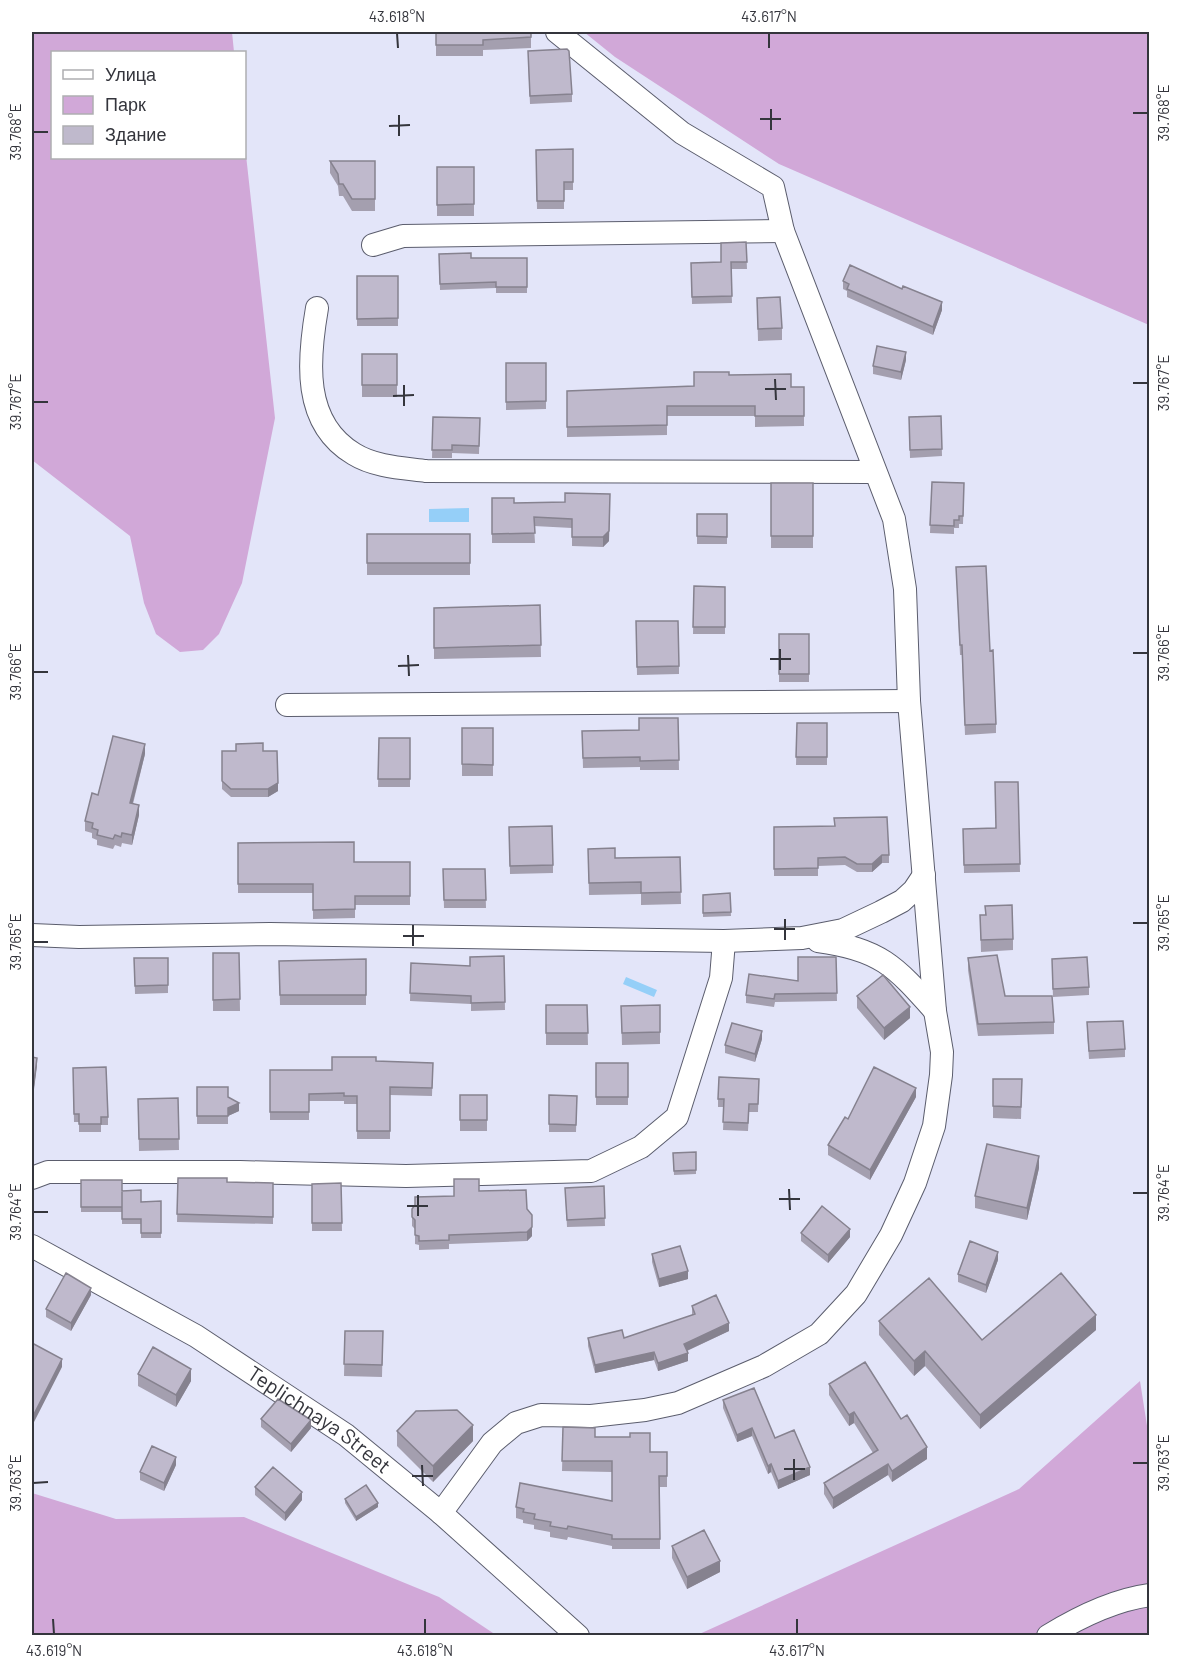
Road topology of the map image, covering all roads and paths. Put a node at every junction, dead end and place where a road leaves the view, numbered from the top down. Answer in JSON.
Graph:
{"nodes":[{"id":1,"x":557,"y":32,"type":"edge"},
{"id":2,"x":783,"y":231,"type":"junction"},
{"id":3,"x":373,"y":245,"type":"dead end"},
{"id":4,"x":317,"y":308,"type":"dead end"},
{"id":5,"x":875,"y":472,"type":"junction"},
{"id":6,"x":909,"y":701,"type":"junction"},
{"id":7,"x":287,"y":705,"type":"dead end"},
{"id":8,"x":924,"y":875,"type":"junction"},
{"id":9,"x":32,"y":936,"type":"edge"},
{"id":10,"x":802,"y":938,"type":"junction"},
{"id":11,"x":724,"y":940,"type":"junction"},
{"id":12,"x":935,"y":1011,"type":"junction"},
{"id":13,"x":32,"y":1178,"type":"edge"},
{"id":14,"x":32,"y":1246,"type":"edge"},
{"id":15,"x":441,"y":1513,"type":"junction"},
{"id":16,"x":1149,"y":1595,"type":"edge"},
{"id":17,"x":578,"y":1635,"type":"edge"},
{"id":18,"x":1048,"y":1635,"type":"edge"}],
"edges":[{"from":1,"to":2,"type":"street"},
{"from":2,"to":3,"type":"street"},
{"from":2,"to":5,"type":"street"},
{"from":4,"to":5,"type":"street"},
{"from":5,"to":6,"type":"street"},
{"from":6,"to":7,"type":"street"},
{"from":6,"to":8,"type":"street"},
{"from":8,"to":10,"type":"street"},
{"from":8,"to":12,"type":"street"},
{"from":9,"to":11,"type":"street"},
{"from":10,"to":11,"type":"street"},
{"from":10,"to":12,"type":"street"},
{"from":11,"to":13,"type":"street"},
{"from":12,"to":15,"type":"street"},
{"from":14,"to":15,"type":"street","name":"Teplichnaya Street"},
{"from":15,"to":17,"type":"street","name":"Teplichnaya Street"},
{"from":16,"to":18,"type":"street"}]}
